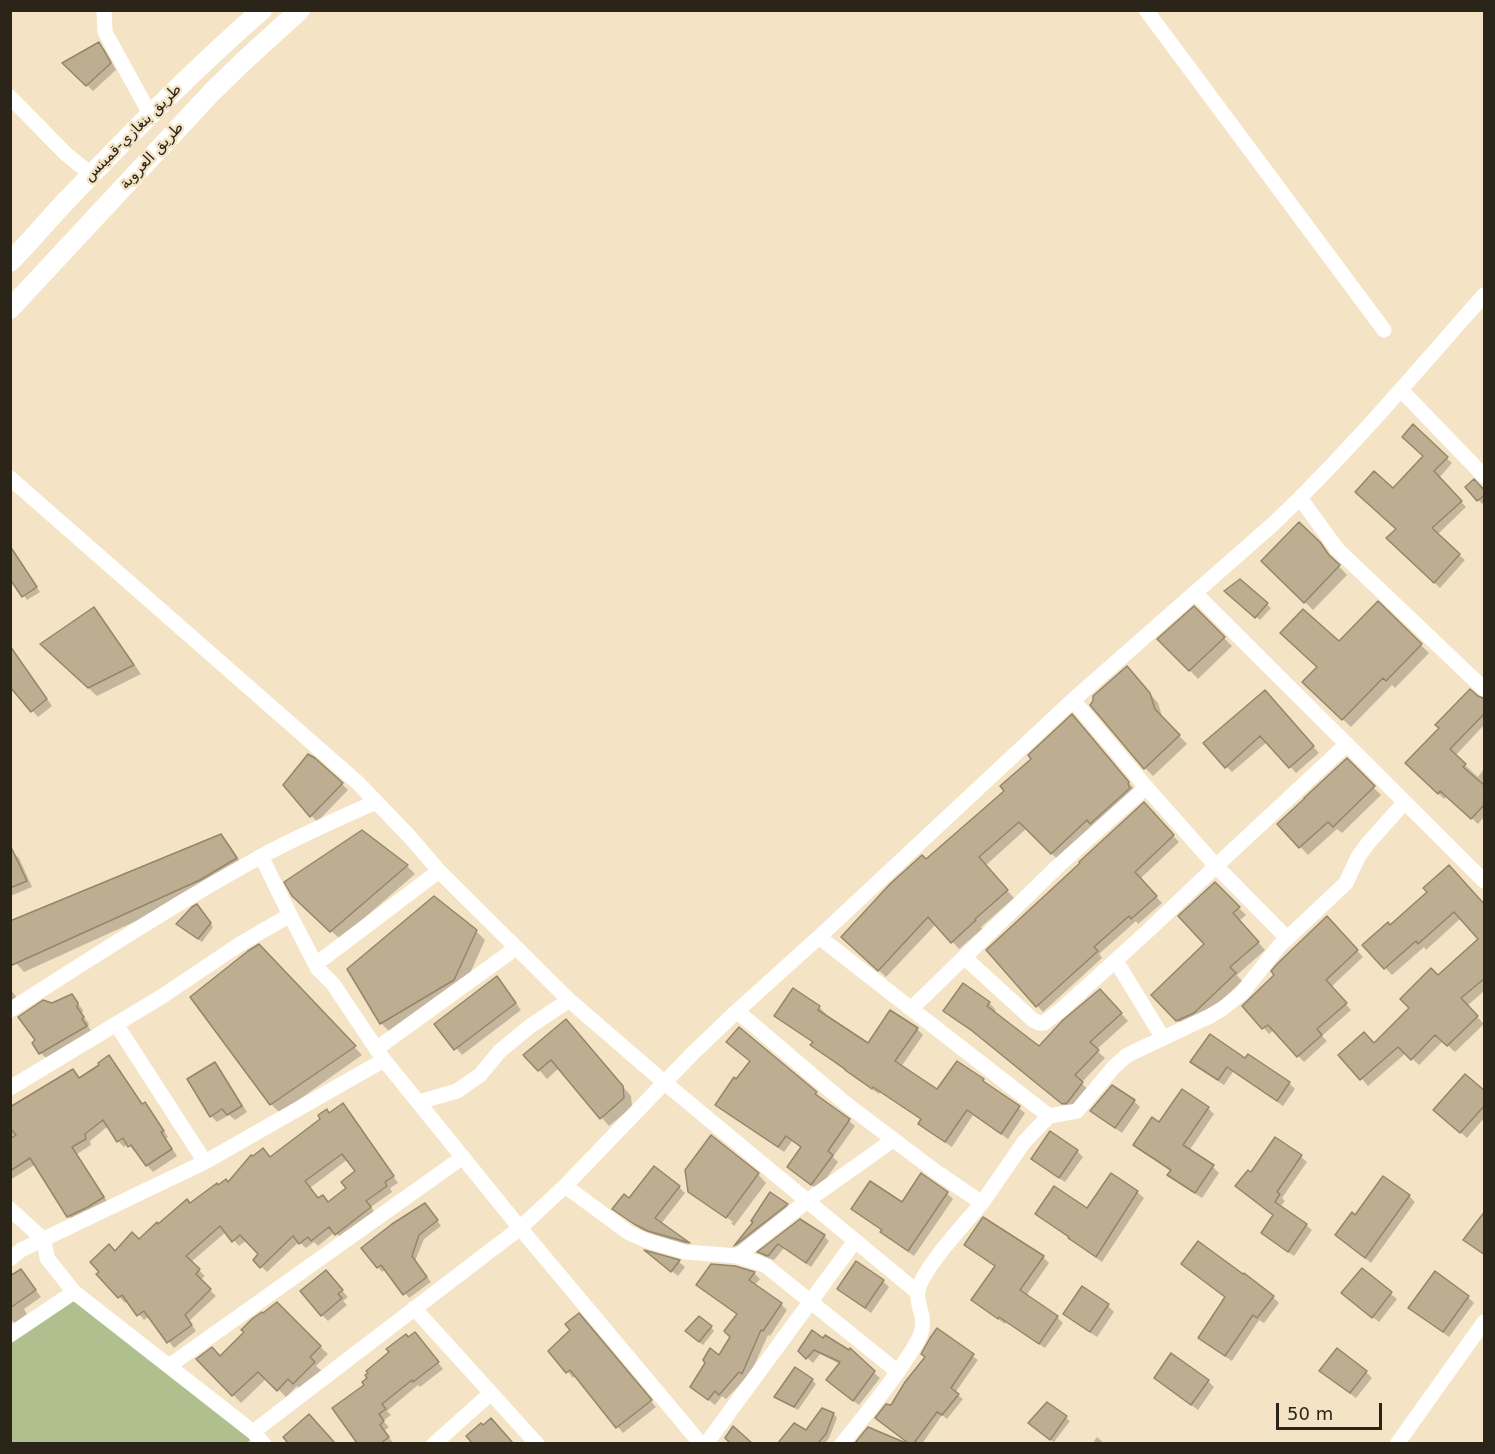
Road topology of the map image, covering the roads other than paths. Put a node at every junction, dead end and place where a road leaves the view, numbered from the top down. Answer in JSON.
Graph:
{"nodes":[{"id":1,"x":104,"y":10,"type":"edge"},
{"id":2,"x":262,"y":10,"type":"edge"},
{"id":3,"x":300,"y":10,"type":"edge"},
{"id":4,"x":1146,"y":10,"type":"edge"},
{"id":5,"x":10,"y":97,"type":"edge"},
{"id":6,"x":150,"y":114,"type":"junction"},
{"id":7,"x":92,"y":175,"type":"junction"},
{"id":8,"x":14,"y":256,"type":"edge"},
{"id":9,"x":1485,"y":295,"type":"edge"},
{"id":10,"x":10,"y":309,"type":"edge"},
{"id":11,"x":1384,"y":330,"type":"dead end"},
{"id":12,"x":1401,"y":390,"type":"junction"},
{"id":13,"x":1485,"y":476,"type":"edge"},
{"id":14,"x":10,"y":478,"type":"edge"},
{"id":15,"x":1300,"y":498,"type":"junction"},
{"id":16,"x":1195,"y":593,"type":"junction"},
{"id":17,"x":1485,"y":689,"type":"edge"},
{"id":18,"x":1073,"y":700,"type":"junction"},
{"id":19,"x":1347,"y":744,"type":"junction"},
{"id":20,"x":1146,"y":787,"type":"junction"},
{"id":21,"x":375,"y":802,"type":"junction"},
{"id":22,"x":1404,"y":802,"type":"junction"},
{"id":23,"x":261,"y":856,"type":"junction"},
{"id":24,"x":1216,"y":866,"type":"junction"},
{"id":25,"x":439,"y":872,"type":"junction"},
{"id":26,"x":1485,"y":881,"type":"edge"},
{"id":27,"x":290,"y":915,"type":"junction"},
{"id":28,"x":819,"y":937,"type":"junction"},
{"id":29,"x":1287,"y":938,"type":"junction"},
{"id":30,"x":516,"y":948,"type":"junction"},
{"id":31,"x":964,"y":957,"type":"junction"},
{"id":32,"x":1116,"y":961,"type":"junction"},
{"id":33,"x":316,"y":964,"type":"junction"},
{"id":34,"x":568,"y":1000,"type":"junction"},
{"id":35,"x":912,"y":1008,"type":"junction"},
{"id":36,"x":10,"y":1010,"type":"edge"},
{"id":37,"x":737,"y":1011,"type":"junction"},
{"id":38,"x":116,"y":1024,"type":"junction"},
{"id":39,"x":1163,"y":1038,"type":"junction"},
{"id":40,"x":380,"y":1054,"type":"junction"},
{"id":41,"x":665,"y":1083,"type":"junction"},
{"id":42,"x":10,"y":1088,"type":"edge"},
{"id":43,"x":419,"y":1102,"type":"junction"},
{"id":44,"x":1049,"y":1116,"type":"junction"},
{"id":45,"x":893,"y":1140,"type":"junction"},
{"id":46,"x":463,"y":1157,"type":"junction"},
{"id":47,"x":205,"y":1162,"type":"junction"},
{"id":48,"x":565,"y":1186,"type":"junction"},
{"id":49,"x":807,"y":1201,"type":"junction"},
{"id":50,"x":982,"y":1203,"type":"junction"},
{"id":51,"x":10,"y":1209,"type":"edge"},
{"id":52,"x":520,"y":1228,"type":"junction"},
{"id":53,"x":44,"y":1240,"type":"junction"},
{"id":54,"x":855,"y":1241,"type":"junction"},
{"id":55,"x":737,"y":1256,"type":"junction"},
{"id":56,"x":10,"y":1259,"type":"edge"},
{"id":57,"x":74,"y":1292,"type":"junction"},
{"id":58,"x":917,"y":1292,"type":"junction"},
{"id":59,"x":810,"y":1303,"type":"junction"},
{"id":60,"x":414,"y":1308,"type":"junction"},
{"id":61,"x":1485,"y":1322,"type":"edge"},
{"id":62,"x":10,"y":1335,"type":"edge"},
{"id":63,"x":169,"y":1366,"type":"junction"},
{"id":64,"x":898,"y":1372,"type":"junction"},
{"id":65,"x":491,"y":1393,"type":"junction"},
{"id":66,"x":258,"y":1438,"type":"edge"},
{"id":67,"x":434,"y":1443,"type":"edge"},
{"id":68,"x":537,"y":1443,"type":"edge"},
{"id":69,"x":701,"y":1443,"type":"edge"},
{"id":70,"x":706,"y":1443,"type":"edge"},
{"id":71,"x":842,"y":1443,"type":"edge"},
{"id":72,"x":1398,"y":1443,"type":"edge"}],
"edges":[{"from":1,"to":6,"type":"street"},
{"from":2,"to":6,"type":"main road","name":"طريق بنغازي-قمينس"},
{"from":3,"to":10,"type":"main road","name":"طريق العروبة"},
{"from":4,"to":11,"type":"street"},
{"from":5,"to":7,"type":"street"},
{"from":6,"to":7,"type":"main road","name":"طريق بنغازي-قمينس"},
{"from":7,"to":8,"type":"main road","name":"طريق بنغازي-قمينس"},
{"from":9,"to":12,"type":"street"},
{"from":12,"to":13,"type":"street"},
{"from":12,"to":15,"type":"street"},
{"from":14,"to":21,"type":"street"},
{"from":15,"to":16,"type":"street"},
{"from":15,"to":17,"type":"street"},
{"from":16,"to":18,"type":"street"},
{"from":16,"to":19,"type":"street"},
{"from":18,"to":20,"type":"street"},
{"from":18,"to":28,"type":"street"},
{"from":19,"to":22,"type":"street"},
{"from":19,"to":24,"type":"street"},
{"from":20,"to":24,"type":"street"},
{"from":20,"to":31,"type":"street"},
{"from":21,"to":23,"type":"street"},
{"from":21,"to":25,"type":"street"},
{"from":22,"to":26,"type":"street"},
{"from":22,"to":29,"type":"street"},
{"from":23,"to":27,"type":"street"},
{"from":23,"to":36,"type":"street"},
{"from":24,"to":29,"type":"street"},
{"from":24,"to":32,"type":"street"},
{"from":25,"to":30,"type":"street"},
{"from":25,"to":33,"type":"street"},
{"from":27,"to":33,"type":"street"},
{"from":27,"to":38,"type":"street"},
{"from":28,"to":35,"type":"street"},
{"from":28,"to":37,"type":"street"},
{"from":29,"to":39,"type":"street"},
{"from":30,"to":34,"type":"street"},
{"from":30,"to":40,"type":"street"},
{"from":31,"to":32,"type":"street"},
{"from":31,"to":35,"type":"street"},
{"from":32,"to":39,"type":"street"},
{"from":33,"to":40,"type":"street"},
{"from":34,"to":41,"type":"street"},
{"from":34,"to":43,"type":"street"},
{"from":35,"to":44,"type":"street"},
{"from":37,"to":41,"type":"street"},
{"from":37,"to":45,"type":"street"},
{"from":38,"to":42,"type":"street"},
{"from":38,"to":47,"type":"street"},
{"from":39,"to":44,"type":"street"},
{"from":40,"to":43,"type":"street"},
{"from":40,"to":47,"type":"street"},
{"from":41,"to":48,"type":"street"},
{"from":41,"to":49,"type":"street"},
{"from":43,"to":46,"type":"street"},
{"from":44,"to":50,"type":"street"},
{"from":45,"to":49,"type":"street"},
{"from":45,"to":50,"type":"street"},
{"from":46,"to":52,"type":"street"},
{"from":46,"to":63,"type":"street"},
{"from":47,"to":53,"type":"street"},
{"from":48,"to":52,"type":"street"},
{"from":48,"to":55,"type":"street"},
{"from":49,"to":54,"type":"street"},
{"from":49,"to":55,"type":"street"},
{"from":50,"to":58,"type":"street"},
{"from":51,"to":53,"type":"street"},
{"from":52,"to":60,"type":"street"},
{"from":52,"to":69,"type":"street"},
{"from":53,"to":56,"type":"street"},
{"from":53,"to":57,"type":"street"},
{"from":54,"to":58,"type":"street"},
{"from":54,"to":59,"type":"street"},
{"from":55,"to":59,"type":"street"},
{"from":57,"to":62,"type":"street"},
{"from":57,"to":63,"type":"street"},
{"from":58,"to":64,"type":"street"},
{"from":59,"to":64,"type":"street"},
{"from":59,"to":70,"type":"street"},
{"from":60,"to":65,"type":"street"},
{"from":60,"to":66,"type":"street"},
{"from":61,"to":72,"type":"street"},
{"from":63,"to":66,"type":"street"},
{"from":64,"to":71,"type":"street"},
{"from":65,"to":67,"type":"street"},
{"from":65,"to":68,"type":"street"}]}
